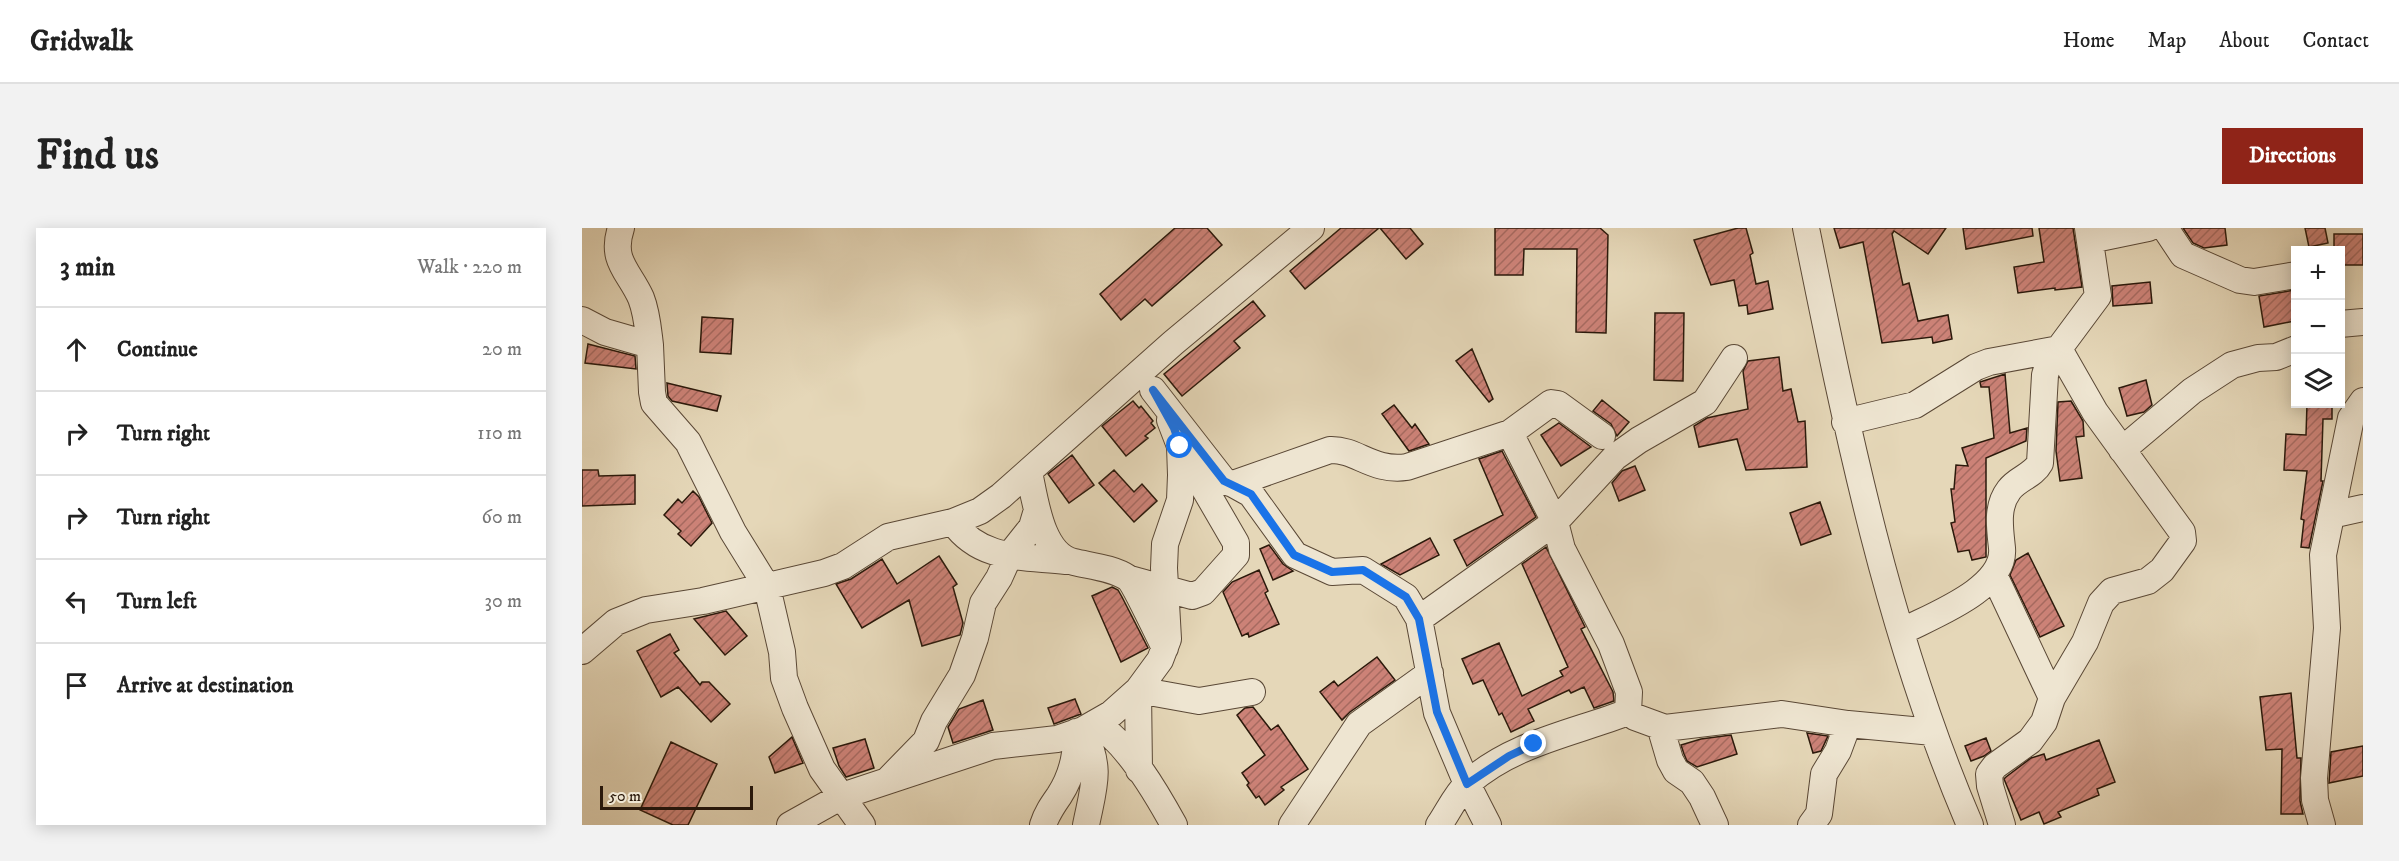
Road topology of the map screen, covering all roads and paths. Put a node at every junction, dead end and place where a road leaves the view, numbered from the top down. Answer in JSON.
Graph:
{"nodes":[{"id":1,"x":621,"y":228,"type":"edge"},
{"id":2,"x":1311,"y":228,"type":"edge"},
{"id":3,"x":1806,"y":228,"type":"edge"},
{"id":4,"x":2148,"y":228,"type":"edge"},
{"id":5,"x":2164,"y":228,"type":"edge"},
{"id":6,"x":2089,"y":234,"type":"edge"},
{"id":7,"x":2291,"y":276,"type":"edge"},
{"id":8,"x":582,"y":320,"type":"edge"},
{"id":9,"x":2363,"y":322,"type":"edge"},
{"id":10,"x":2345,"y":324,"type":"edge"},
{"id":11,"x":650,"y":345,"type":"junction"},
{"id":12,"x":2059,"y":349,"type":"junction"},
{"id":13,"x":2291,"y":351,"type":"edge"},
{"id":14,"x":1734,"y":357,"type":"dead end"},
{"id":15,"x":1151,"y":378,"type":"junction"},
{"id":16,"x":2363,"y":401,"type":"edge"},
{"id":17,"x":1845,"y":422,"type":"junction"},
{"id":18,"x":1510,"y":433,"type":"junction"},
{"id":19,"x":1602,"y":436,"type":"dead end"},
{"id":20,"x":1180,"y":446,"type":"junction"},
{"id":21,"x":2122,"y":450,"type":"junction"},
{"id":22,"x":1029,"y":472,"type":"junction"},
{"id":23,"x":1233,"y":484,"type":"junction"},
{"id":24,"x":2363,"y":508,"type":"edge"},
{"id":25,"x":1037,"y":510,"type":"junction"},
{"id":26,"x":2331,"y":515,"type":"junction"},
{"id":27,"x":953,"y":522,"type":"junction"},
{"id":28,"x":1555,"y":522,"type":"junction"},
{"id":29,"x":1009,"y":556,"type":"junction"},
{"id":30,"x":1066,"y":561,"type":"junction"},
{"id":31,"x":1994,"y":575,"type":"junction"},
{"id":32,"x":1130,"y":579,"type":"junction"},
{"id":33,"x":767,"y":587,"type":"junction"},
{"id":34,"x":1167,"y":590,"type":"junction"},
{"id":35,"x":1419,"y":619,"type":"junction"},
{"id":36,"x":1901,"y":632,"type":"junction"},
{"id":37,"x":1165,"y":648,"type":"junction"},
{"id":38,"x":582,"y":651,"type":"edge"},
{"id":39,"x":1430,"y":673,"type":"junction"},
{"id":40,"x":1138,"y":690,"type":"junction"},
{"id":41,"x":1252,"y":692,"type":"dead end"},
{"id":42,"x":2052,"y":698,"type":"junction"},
{"id":43,"x":1629,"y":712,"type":"junction"},
{"id":44,"x":1848,"y":724,"type":"junction"},
{"id":45,"x":1660,"y":726,"type":"junction"},
{"id":46,"x":1085,"y":729,"type":"junction"},
{"id":47,"x":1933,"y":732,"type":"junction"},
{"id":48,"x":1139,"y":770,"type":"junction"},
{"id":49,"x":885,"y":784,"type":"junction"},
{"id":50,"x":1467,"y":784,"type":"junction"},
{"id":51,"x":842,"y":796,"type":"junction"},
{"id":52,"x":790,"y":825,"type":"edge"},
{"id":53,"x":862,"y":825,"type":"edge"},
{"id":54,"x":1043,"y":825,"type":"edge"},
{"id":55,"x":1086,"y":825,"type":"edge"},
{"id":56,"x":1174,"y":825,"type":"edge"},
{"id":57,"x":1292,"y":825,"type":"edge"},
{"id":58,"x":1439,"y":825,"type":"edge"},
{"id":59,"x":1488,"y":825,"type":"edge"},
{"id":60,"x":1715,"y":825,"type":"edge"},
{"id":61,"x":1811,"y":825,"type":"edge"},
{"id":62,"x":1970,"y":825,"type":"edge"},
{"id":63,"x":2002,"y":825,"type":"edge"},
{"id":64,"x":2322,"y":825,"type":"edge"}],
"edges":[{"from":1,"to":11,"type":"street"},
{"from":2,"to":15,"type":"street"},
{"from":3,"to":17,"type":"street"},
{"from":4,"to":6,"type":"street"},
{"from":5,"to":7,"type":"street"},
{"from":6,"to":12,"type":"street"},
{"from":8,"to":11,"type":"street"},
{"from":9,"to":10,"type":"street"},
{"from":11,"to":33,"type":"street"},
{"from":12,"to":17,"type":"street"},
{"from":12,"to":21,"type":"street"},
{"from":12,"to":31,"type":"street"},
{"from":13,"to":21,"type":"street"},
{"from":14,"to":28,"type":"street"},
{"from":15,"to":20,"type":"street"},
{"from":15,"to":22,"type":"street"},
{"from":15,"to":23,"type":"street"},
{"from":16,"to":26,"type":"street"},
{"from":17,"to":36,"type":"street"},
{"from":18,"to":19,"type":"street"},
{"from":18,"to":23,"type":"street"},
{"from":18,"to":28,"type":"street"},
{"from":20,"to":34,"type":"street"},
{"from":20,"to":34,"type":"street"},
{"from":21,"to":42,"type":"street"},
{"from":22,"to":25,"type":"street"},
{"from":22,"to":27,"type":"street"},
{"from":23,"to":35,"type":"street"},
{"from":24,"to":26,"type":"street"},
{"from":25,"to":29,"type":"street"},
{"from":25,"to":30,"type":"street"},
{"from":26,"to":64,"type":"street"},
{"from":27,"to":29,"type":"street"},
{"from":27,"to":33,"type":"street"},
{"from":28,"to":35,"type":"street"},
{"from":28,"to":43,"type":"street"},
{"from":29,"to":30,"type":"street"},
{"from":29,"to":49,"type":"street"},
{"from":30,"to":32,"type":"street"},
{"from":31,"to":36,"type":"street"},
{"from":31,"to":42,"type":"street"},
{"from":32,"to":34,"type":"street"},
{"from":32,"to":37,"type":"street"},
{"from":33,"to":38,"type":"street"},
{"from":33,"to":51,"type":"street"},
{"from":34,"to":37,"type":"street"},
{"from":35,"to":39,"type":"street"},
{"from":36,"to":47,"type":"street"},
{"from":37,"to":40,"type":"street"},
{"from":39,"to":50,"type":"street"},
{"from":39,"to":57,"type":"street"},
{"from":40,"to":41,"type":"street"},
{"from":40,"to":46,"type":"street"},
{"from":40,"to":48,"type":"street"},
{"from":42,"to":63,"type":"street"},
{"from":43,"to":45,"type":"street"},
{"from":43,"to":50,"type":"street"},
{"from":44,"to":45,"type":"street"},
{"from":44,"to":47,"type":"street"},
{"from":44,"to":61,"type":"street"},
{"from":45,"to":60,"type":"street"},
{"from":46,"to":48,"type":"street"},
{"from":46,"to":49,"type":"street"},
{"from":46,"to":54,"type":"street"},
{"from":46,"to":55,"type":"street"},
{"from":47,"to":62,"type":"street"},
{"from":48,"to":56,"type":"street"},
{"from":49,"to":51,"type":"street"},
{"from":50,"to":58,"type":"street"},
{"from":50,"to":59,"type":"street"},
{"from":51,"to":52,"type":"street"},
{"from":51,"to":53,"type":"street"}]}
